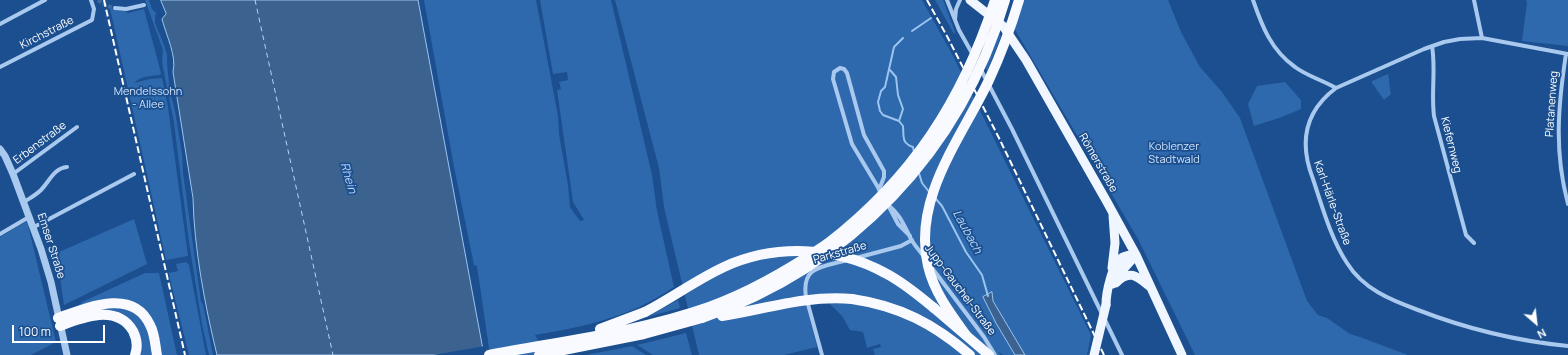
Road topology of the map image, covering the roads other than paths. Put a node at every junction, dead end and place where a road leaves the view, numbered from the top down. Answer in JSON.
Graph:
{"nodes":[{"id":1,"x":45,"y":0,"type":"edge"},
{"id":2,"x":91,"y":0,"type":"edge"},
{"id":3,"x":947,"y":0,"type":"edge"},
{"id":4,"x":951,"y":0,"type":"edge"},
{"id":5,"x":960,"y":0,"type":"edge"},
{"id":6,"x":970,"y":0,"type":"edge"},
{"id":7,"x":995,"y":0,"type":"edge"},
{"id":8,"x":1005,"y":0,"type":"edge"},
{"id":9,"x":1019,"y":0,"type":"edge"},
{"id":10,"x":1253,"y":0,"type":"edge"},
{"id":11,"x":1474,"y":0,"type":"edge"},
{"id":12,"x":144,"y":5,"type":"dead end"},
{"id":13,"x":950,"y":6,"type":"junction"},
{"id":14,"x":114,"y":8,"type":"tunnel mouth"},
{"id":15,"x":955,"y":20,"type":"junction"},
{"id":16,"x":0,"y":24,"type":"edge"},
{"id":17,"x":1482,"y":38,"type":"junction"},
{"id":18,"x":1432,"y":46,"type":"junction"},
{"id":19,"x":1567,"y":54,"type":"edge"},
{"id":20,"x":0,"y":67,"type":"edge"},
{"id":21,"x":1336,"y":88,"type":"junction"},
{"id":22,"x":77,"y":127,"type":"dead end"},
{"id":23,"x":0,"y":149,"type":"edge"},
{"id":24,"x":67,"y":167,"type":"dead end"},
{"id":25,"x":13,"y":174,"type":"junction"},
{"id":26,"x":134,"y":174,"type":"dead end"},
{"id":27,"x":880,"y":190,"type":"junction"},
{"id":28,"x":24,"y":202,"type":"junction"},
{"id":29,"x":1568,"y":204,"type":"edge"},
{"id":30,"x":1112,"y":212,"type":"junction"},
{"id":31,"x":30,"y":216,"type":"junction"},
{"id":32,"x":34,"y":227,"type":"junction"},
{"id":33,"x":0,"y":234,"type":"edge"},
{"id":34,"x":911,"y":238,"type":"junction"},
{"id":35,"x":1474,"y":243,"type":"dead end"},
{"id":36,"x":1136,"y":255,"type":"junction"},
{"id":37,"x":1113,"y":274,"type":"junction"},
{"id":38,"x":1112,"y":287,"type":"junction"},
{"id":39,"x":1152,"y":289,"type":"junction"},
{"id":40,"x":1106,"y":305,"type":"junction"},
{"id":41,"x":702,"y":318,"type":"junction"},
{"id":42,"x":59,"y":322,"type":"junction"},
{"id":43,"x":966,"y":335,"type":"junction"},
{"id":44,"x":1568,"y":346,"type":"edge"},
{"id":45,"x":519,"y":349,"type":"junction"},
{"id":46,"x":157,"y":353,"type":"edge"},
{"id":47,"x":67,"y":355,"type":"edge"},
{"id":48,"x":135,"y":355,"type":"edge"},
{"id":49,"x":489,"y":355,"type":"edge"},
{"id":50,"x":539,"y":355,"type":"edge"},
{"id":51,"x":822,"y":355,"type":"edge"},
{"id":52,"x":970,"y":355,"type":"edge"},
{"id":53,"x":990,"y":355,"type":"edge"},
{"id":54,"x":995,"y":355,"type":"edge"},
{"id":55,"x":1094,"y":355,"type":"edge"},
{"id":56,"x":1122,"y":355,"type":"edge"},
{"id":57,"x":1182,"y":355,"type":"edge"}],
"edges":[{"from":1,"to":16,"type":"street"},
{"from":2,"to":20,"type":"street","name":"Kirchstraße"},
{"from":3,"to":13,"type":"street"},
{"from":4,"to":13,"type":"street"},
{"from":5,"to":15,"type":"street"},
{"from":6,"to":30,"type":"main road","name":"Römerstraße"},
{"from":7,"to":45,"type":"highway","bridge":true},
{"from":8,"to":41,"type":"highway","bridge":true},
{"from":9,"to":43,"type":"highway","bridge":true},
{"from":10,"to":21,"type":"street"},
{"from":11,"to":17,"type":"street"},
{"from":12,"to":14,"type":"street"},
{"from":13,"to":15,"type":"street"},
{"from":15,"to":56,"type":"street"},
{"from":17,"to":18,"type":"street","name":"Karl-Härle-Straße"},
{"from":17,"to":19,"type":"street","name":"Karl-Härle-Straße"},
{"from":18,"to":21,"type":"street","name":"Karl-Härle-Straße"},
{"from":18,"to":35,"type":"street","name":"Kiefernweg"},
{"from":19,"to":29,"type":"street","name":"Platanenweg"},
{"from":21,"to":44,"type":"street","name":"Karl-Härle-Straße"},
{"from":22,"to":25,"type":"street","name":"Erbenstraße"},
{"from":23,"to":25,"type":"street","name":"Emser Straße"},
{"from":24,"to":28,"type":"street"},
{"from":25,"to":28,"type":"street","name":"Emser Straße"},
{"from":26,"to":32,"type":"street"},
{"from":27,"to":27,"type":"street","name":"Jupp-Gauchel-Straße"},
{"from":27,"to":34,"type":"street","name":"Jupp-Gauchel-Straße"},
{"from":28,"to":31,"type":"street","name":"Emser Straße"},
{"from":30,"to":36,"type":"main road","name":"Römerstraße"},
{"from":30,"to":37,"type":"main road"},
{"from":31,"to":32,"type":"street","name":"Emser Straße"},
{"from":31,"to":33,"type":"street"},
{"from":32,"to":42,"type":"street","name":"Emser Straße"},
{"from":34,"to":51,"type":"street","name":"Parkstraße"},
{"from":34,"to":54,"type":"street","name":"Jupp-Gauchel-Straße"},
{"from":36,"to":37,"type":"main road"},
{"from":36,"to":38,"type":"main road"},
{"from":36,"to":39,"type":"main road","name":"Römerstraße"},
{"from":37,"to":40,"type":"main road"},
{"from":38,"to":39,"type":"main road"},
{"from":38,"to":40,"type":"main road"},
{"from":39,"to":57,"type":"main road","name":"Römerstraße"},
{"from":40,"to":55,"type":"main road","bridge":true},
{"from":41,"to":50,"type":"highway"},
{"from":41,"to":52,"type":"highway","bridge":true},
{"from":42,"to":46,"type":"highway"},
{"from":42,"to":47,"type":"street","name":"Emser Straße"},
{"from":42,"to":48,"type":"highway"},
{"from":43,"to":45,"type":"highway","bridge":true},
{"from":43,"to":53,"type":"highway"},
{"from":45,"to":49,"type":"highway"}]}
